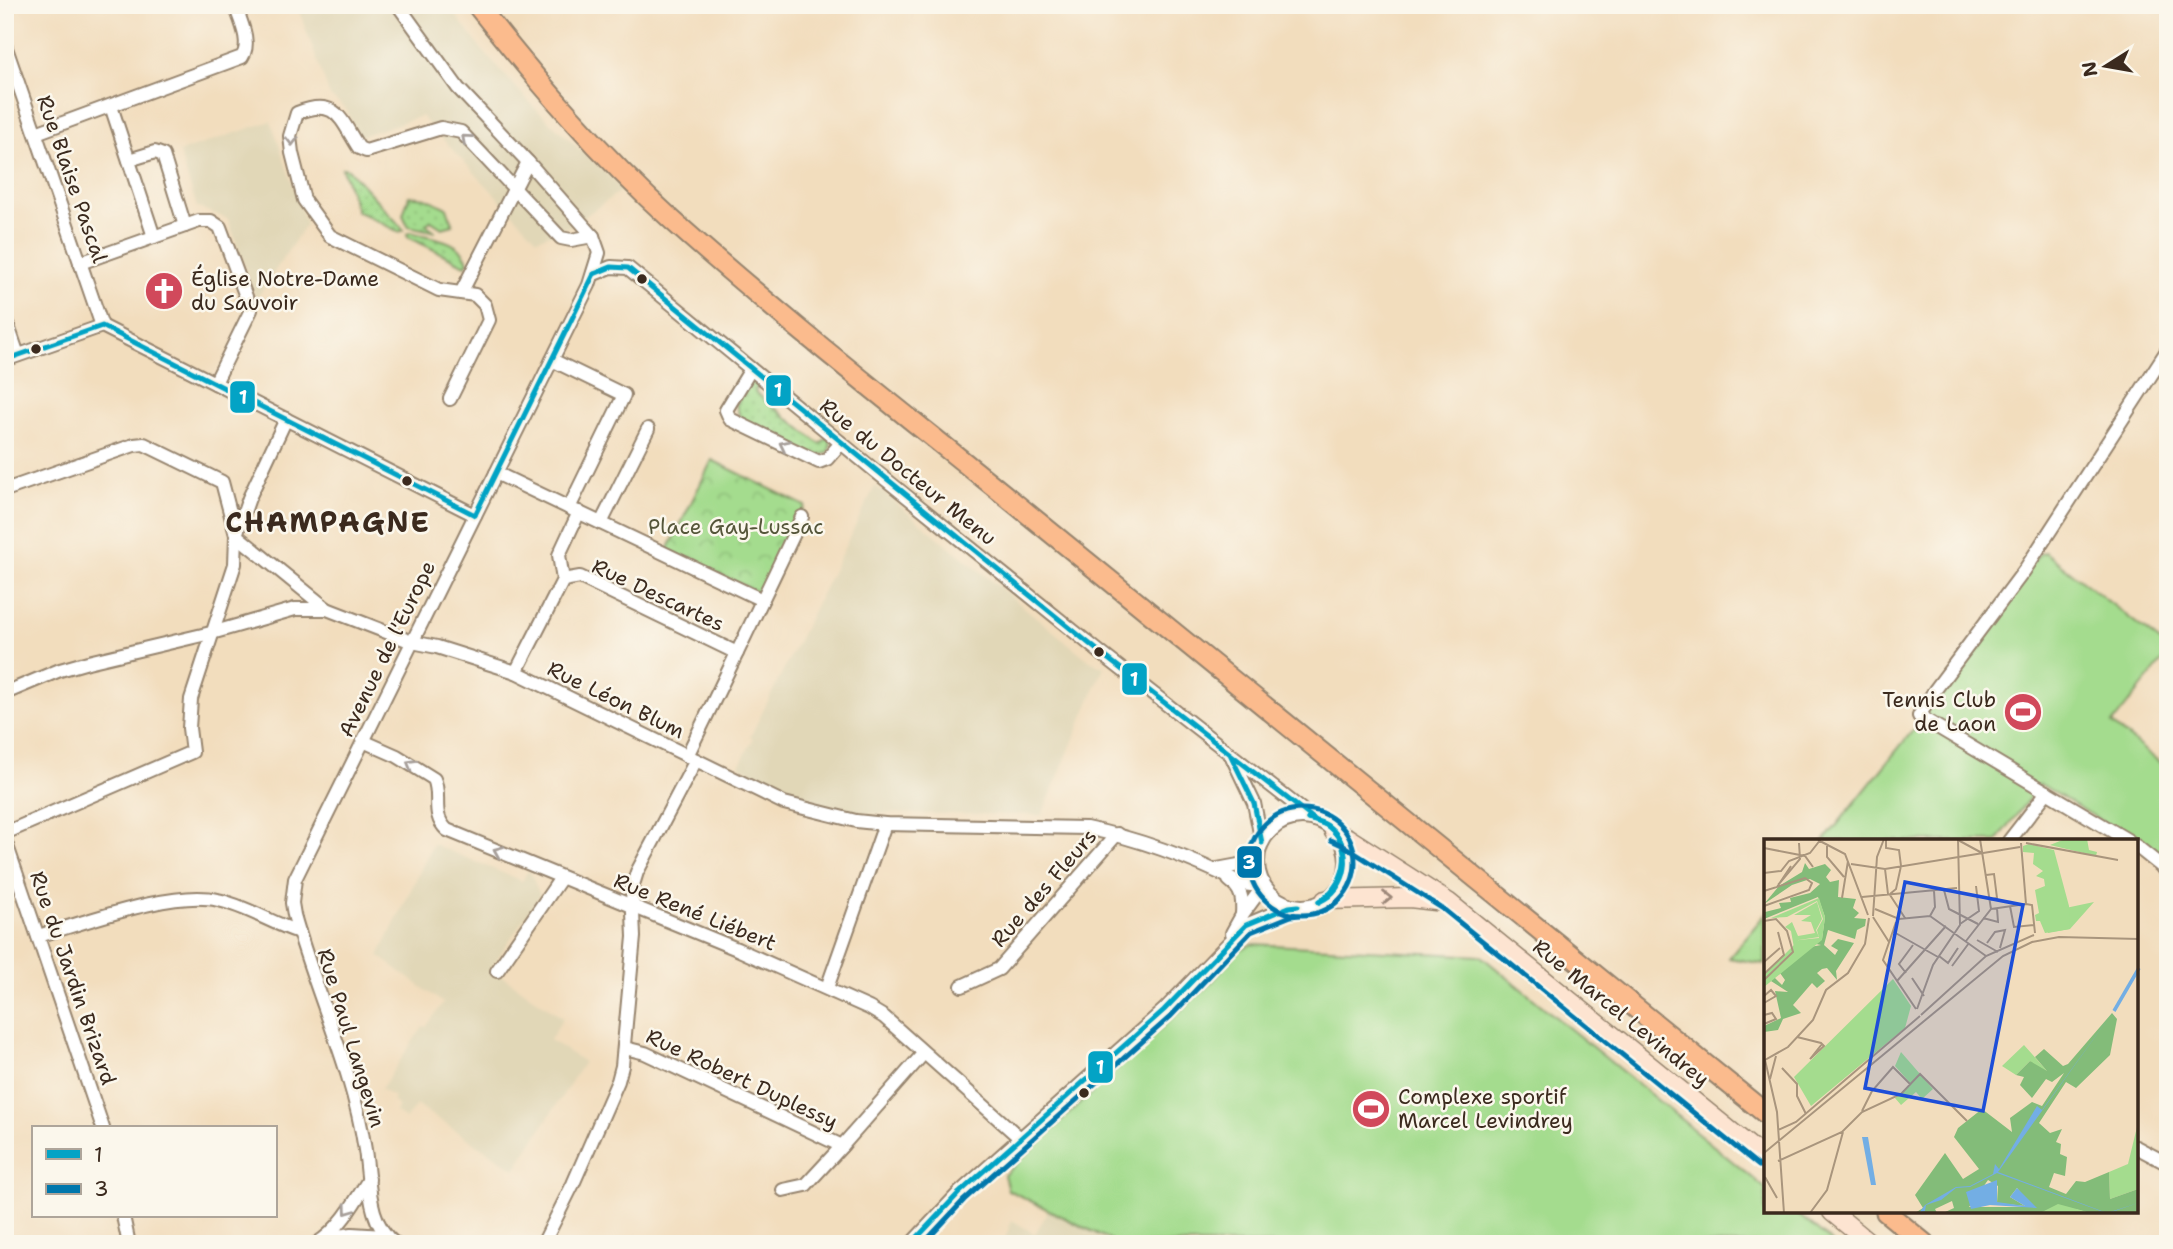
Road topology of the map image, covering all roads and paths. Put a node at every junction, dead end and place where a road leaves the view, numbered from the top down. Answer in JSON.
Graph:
{"nodes":[{"id":1,"x":235,"y":5,"type":"edge"},
{"id":2,"x":398,"y":5,"type":"edge"},
{"id":3,"x":477,"y":5,"type":"edge"},
{"id":4,"x":5,"y":45,"type":"edge"},
{"id":5,"x":111,"y":106,"type":"junction"},
{"id":6,"x":36,"y":133,"type":"junction"},
{"id":7,"x":129,"y":160,"type":"junction"},
{"id":8,"x":528,"y":162,"type":"junction"},
{"id":9,"x":514,"y":187,"type":"junction"},
{"id":10,"x":185,"y":226,"type":"junction"},
{"id":11,"x":593,"y":236,"type":"junction"},
{"id":12,"x":154,"y":237,"type":"junction"},
{"id":13,"x":80,"y":263,"type":"junction"},
{"id":14,"x":594,"y":274,"type":"junction"},
{"id":15,"x":460,"y":293,"type":"junction"},
{"id":16,"x":5,"y":317,"type":"edge"},
{"id":17,"x":102,"y":326,"type":"junction"},
{"id":18,"x":2168,"y":349,"type":"edge"},
{"id":19,"x":19,"y":355,"type":"junction"},
{"id":20,"x":5,"y":360,"type":"edge"},
{"id":21,"x":552,"y":360,"type":"junction"},
{"id":22,"x":751,"y":369,"type":"junction"},
{"id":23,"x":215,"y":383,"type":"junction"},
{"id":24,"x":450,"y":398,"type":"dead end"},
{"id":25,"x":286,"y":419,"type":"junction"},
{"id":26,"x":648,"y":429,"type":"dead end"},
{"id":27,"x":841,"y":443,"type":"junction"},
{"id":28,"x":496,"y":473,"type":"junction"},
{"id":29,"x":5,"y":490,"type":"edge"},
{"id":30,"x":574,"y":510,"type":"junction"},
{"id":31,"x":475,"y":515,"type":"junction"},
{"id":32,"x":802,"y":517,"type":"dead end"},
{"id":33,"x":601,"y":523,"type":"junction"},
{"id":34,"x":236,"y":535,"type":"junction"},
{"id":35,"x":563,"y":580,"type":"junction"},
{"id":36,"x":762,"y":600,"type":"junction"},
{"id":37,"x":327,"y":609,"type":"junction"},
{"id":38,"x":215,"y":632,"type":"junction"},
{"id":39,"x":412,"y":642,"type":"junction"},
{"id":40,"x":737,"y":653,"type":"junction"},
{"id":41,"x":516,"y":672,"type":"junction"},
{"id":42,"x":5,"y":693,"type":"edge"},
{"id":43,"x":363,"y":741,"type":"junction"},
{"id":44,"x":1231,"y":757,"type":"junction"},
{"id":45,"x":692,"y":758,"type":"junction"},
{"id":46,"x":2047,"y":792,"type":"junction"},
{"id":47,"x":1315,"y":820,"type":"junction"},
{"id":48,"x":885,"y":824,"type":"junction"},
{"id":49,"x":1334,"y":832,"type":"junction"},
{"id":50,"x":5,"y":833,"type":"edge"},
{"id":51,"x":1117,"y":834,"type":"junction"},
{"id":52,"x":2011,"y":839,"type":"edge"},
{"id":53,"x":2126,"y":839,"type":"edge"},
{"id":54,"x":5,"y":840,"type":"edge"},
{"id":55,"x":1261,"y":846,"type":"junction"},
{"id":56,"x":2138,"y":848,"type":"edge"},
{"id":57,"x":1214,"y":870,"type":"junction"},
{"id":58,"x":2168,"y":875,"type":"edge"},
{"id":59,"x":561,"y":878,"type":"junction"},
{"id":60,"x":1263,"y":883,"type":"junction"},
{"id":61,"x":1325,"y":900,"type":"junction"},
{"id":62,"x":1448,"y":902,"type":"junction"},
{"id":63,"x":633,"y":906,"type":"junction"},
{"id":64,"x":1298,"y":906,"type":"junction"},
{"id":65,"x":1242,"y":915,"type":"junction"},
{"id":66,"x":299,"y":932,"type":"junction"},
{"id":67,"x":38,"y":936,"type":"junction"},
{"id":68,"x":1229,"y":940,"type":"junction"},
{"id":69,"x":497,"y":971,"type":"dead end"},
{"id":70,"x":962,"y":986,"type":"dead end"},
{"id":71,"x":827,"y":988,"type":"junction"},
{"id":72,"x":625,"y":1048,"type":"junction"},
{"id":73,"x":923,"y":1054,"type":"junction"},
{"id":74,"x":1764,"y":1113,"type":"edge"},
{"id":75,"x":102,"y":1126,"type":"edge"},
{"id":76,"x":1020,"y":1138,"type":"junction"},
{"id":77,"x":842,"y":1146,"type":"junction"},
{"id":78,"x":2138,"y":1148,"type":"edge"},
{"id":79,"x":1764,"y":1158,"type":"edge"},
{"id":80,"x":2168,"y":1164,"type":"edge"},
{"id":81,"x":369,"y":1179,"type":"junction"},
{"id":82,"x":783,"y":1190,"type":"dead end"},
{"id":83,"x":1834,"y":1214,"type":"edge"},
{"id":84,"x":1888,"y":1214,"type":"edge"},
{"id":85,"x":123,"y":1218,"type":"edge"},
{"id":86,"x":320,"y":1241,"type":"edge"},
{"id":87,"x":386,"y":1241,"type":"edge"},
{"id":88,"x":129,"y":1244,"type":"edge"},
{"id":89,"x":543,"y":1244,"type":"edge"},
{"id":90,"x":911,"y":1244,"type":"edge"},
{"id":91,"x":1871,"y":1244,"type":"edge"},
{"id":92,"x":1925,"y":1244,"type":"edge"}],
"edges":[{"from":1,"to":5,"type":"street"},
{"from":2,"to":8,"type":"street"},
{"from":3,"to":74,"type":"main road"},
{"from":4,"to":6,"type":"street","name":"Rue Blaise Pascal"},
{"from":5,"to":6,"type":"street"},
{"from":5,"to":7,"type":"street"},
{"from":6,"to":13,"type":"street","name":"Rue Blaise Pascal"},
{"from":7,"to":10,"type":"street"},
{"from":7,"to":12,"type":"street"},
{"from":8,"to":9,"type":"street"},
{"from":8,"to":11,"type":"street"},
{"from":9,"to":11,"type":"street"},
{"from":9,"to":15,"type":"street"},
{"from":9,"to":15,"type":"street","one_way":true},
{"from":10,"to":12,"type":"street"},
{"from":10,"to":23,"type":"street"},
{"from":11,"to":14,"type":"street"},
{"from":12,"to":13,"type":"street"},
{"from":13,"to":17,"type":"street","name":"Rue Blaise Pascal"},
{"from":14,"to":21,"type":"street","name":"Avenue de l'Europe"},
{"from":14,"to":22,"type":"street","name":"Rue du Docteur Menu"},
{"from":15,"to":24,"type":"street"},
{"from":16,"to":19,"type":"street"},
{"from":17,"to":19,"type":"street"},
{"from":17,"to":23,"type":"street"},
{"from":18,"to":46,"type":"street"},
{"from":19,"to":20,"type":"street"},
{"from":21,"to":28,"type":"street","name":"Avenue de l'Europe"},
{"from":21,"to":30,"type":"street","name":"Rue Descartes"},
{"from":22,"to":27,"type":"street","name":"Rue du Docteur Menu"},
{"from":27,"to":22,"type":"street","one_way":true},
{"from":23,"to":25,"type":"street"},
{"from":25,"to":31,"type":"street"},
{"from":25,"to":34,"type":"street"},
{"from":26,"to":33,"type":"street"},
{"from":27,"to":44,"type":"street","name":"Rue du Docteur Menu"},
{"from":28,"to":30,"type":"street"},
{"from":28,"to":31,"type":"street","name":"Avenue de l'Europe"},
{"from":29,"to":34,"type":"street"},
{"from":30,"to":33,"type":"street"},
{"from":30,"to":35,"type":"street","name":"Rue Descartes"},
{"from":31,"to":39,"type":"street","name":"Avenue de l'Europe"},
{"from":32,"to":36,"type":"street","name":"Rue Descartes"},
{"from":33,"to":36,"type":"street"},
{"from":34,"to":37,"type":"street"},
{"from":34,"to":38,"type":"street"},
{"from":35,"to":40,"type":"street","name":"Rue Descartes"},
{"from":35,"to":41,"type":"street","name":"Rue Descartes"},
{"from":36,"to":40,"type":"street","name":"Rue Descartes"},
{"from":37,"to":38,"type":"street","name":"Rue Léon Blum"},
{"from":37,"to":39,"type":"street","name":"Rue Léon Blum"},
{"from":38,"to":42,"type":"street","name":"Rue Léon Blum"},
{"from":38,"to":50,"type":"street"},
{"from":39,"to":41,"type":"street","name":"Rue Léon Blum"},
{"from":39,"to":43,"type":"street","name":"Avenue de l'Europe"},
{"from":40,"to":45,"type":"street","name":"Rue Descartes"},
{"from":41,"to":45,"type":"street","name":"Rue Léon Blum"},
{"from":59,"to":43,"type":"street","name":"Rue René Liébert","one_way":true},
{"from":43,"to":66,"type":"street","name":"Avenue de l'Europe"},
{"from":44,"to":47,"type":"street","name":"Rue du Docteur Menu"},
{"from":44,"to":55,"type":"street","name":"Rue du Docteur Menu"},
{"from":45,"to":48,"type":"street","name":"Rue Léon Blum"},
{"from":45,"to":63,"type":"street","name":"Rue Descartes"},
{"from":46,"to":52,"type":"street"},
{"from":46,"to":53,"type":"street"},
{"from":47,"to":49,"type":"street"},
{"from":47,"to":55,"type":"street"},
{"from":48,"to":51,"type":"street","name":"Rue Léon Blum"},
{"from":48,"to":71,"type":"street"},
{"from":49,"to":61,"type":"street"},
{"from":49,"to":62,"type":"street","name":"Rue Marcel Levindrey"},
{"from":51,"to":57,"type":"street","name":"Rue Léon Blum"},
{"from":51,"to":70,"type":"street","name":"Rue des Fleurs"},
{"from":54,"to":67,"type":"street","name":"Rue du Jardin Brizard"},
{"from":55,"to":57,"type":"street"},
{"from":55,"to":60,"type":"street"},
{"from":56,"to":58,"type":"street"},
{"from":57,"to":60,"type":"street","name":"Rue Léon Blum"},
{"from":57,"to":65,"type":"street","name":"Rue Léon Blum"},
{"from":59,"to":63,"type":"street","name":"Rue René Liébert"},
{"from":59,"to":69,"type":"street"},
{"from":60,"to":64,"type":"street"},
{"from":60,"to":65,"type":"street"},
{"from":61,"to":62,"type":"street","one_way":true},
{"from":61,"to":64,"type":"street"},
{"from":62,"to":79,"type":"street","name":"Rue Marcel Levindrey"},
{"from":63,"to":71,"type":"street","name":"Rue René Liébert"},
{"from":63,"to":72,"type":"street","name":"Rue Descartes"},
{"from":64,"to":68,"type":"street"},
{"from":65,"to":68,"type":"street"},
{"from":66,"to":67,"type":"street"},
{"from":66,"to":81,"type":"street","name":"Rue Paul Langevin"},
{"from":67,"to":75,"type":"street","name":"Rue du Jardin Brizard"},
{"from":68,"to":76,"type":"street"},
{"from":71,"to":73,"type":"street","name":"Rue René Liébert"},
{"from":72,"to":77,"type":"street","name":"Rue Robert Duplessy"},
{"from":72,"to":89,"type":"street","name":"Rue Descartes"},
{"from":73,"to":76,"type":"street","name":"Rue René Liébert"},
{"from":73,"to":77,"type":"street","name":"Rue Robert Duplessy"},
{"from":76,"to":90,"type":"street"},
{"from":77,"to":82,"type":"street","name":"Rue Robert Duplessy"},
{"from":78,"to":80,"type":"street"},
{"from":81,"to":86,"type":"street","one_way":true},
{"from":81,"to":87,"type":"street","name":"Rue Paul Langevin"},
{"from":83,"to":91,"type":"street"},
{"from":84,"to":92,"type":"main road"},
{"from":85,"to":88,"type":"street"},
{"from":86,"to":87,"type":"street"}]}
